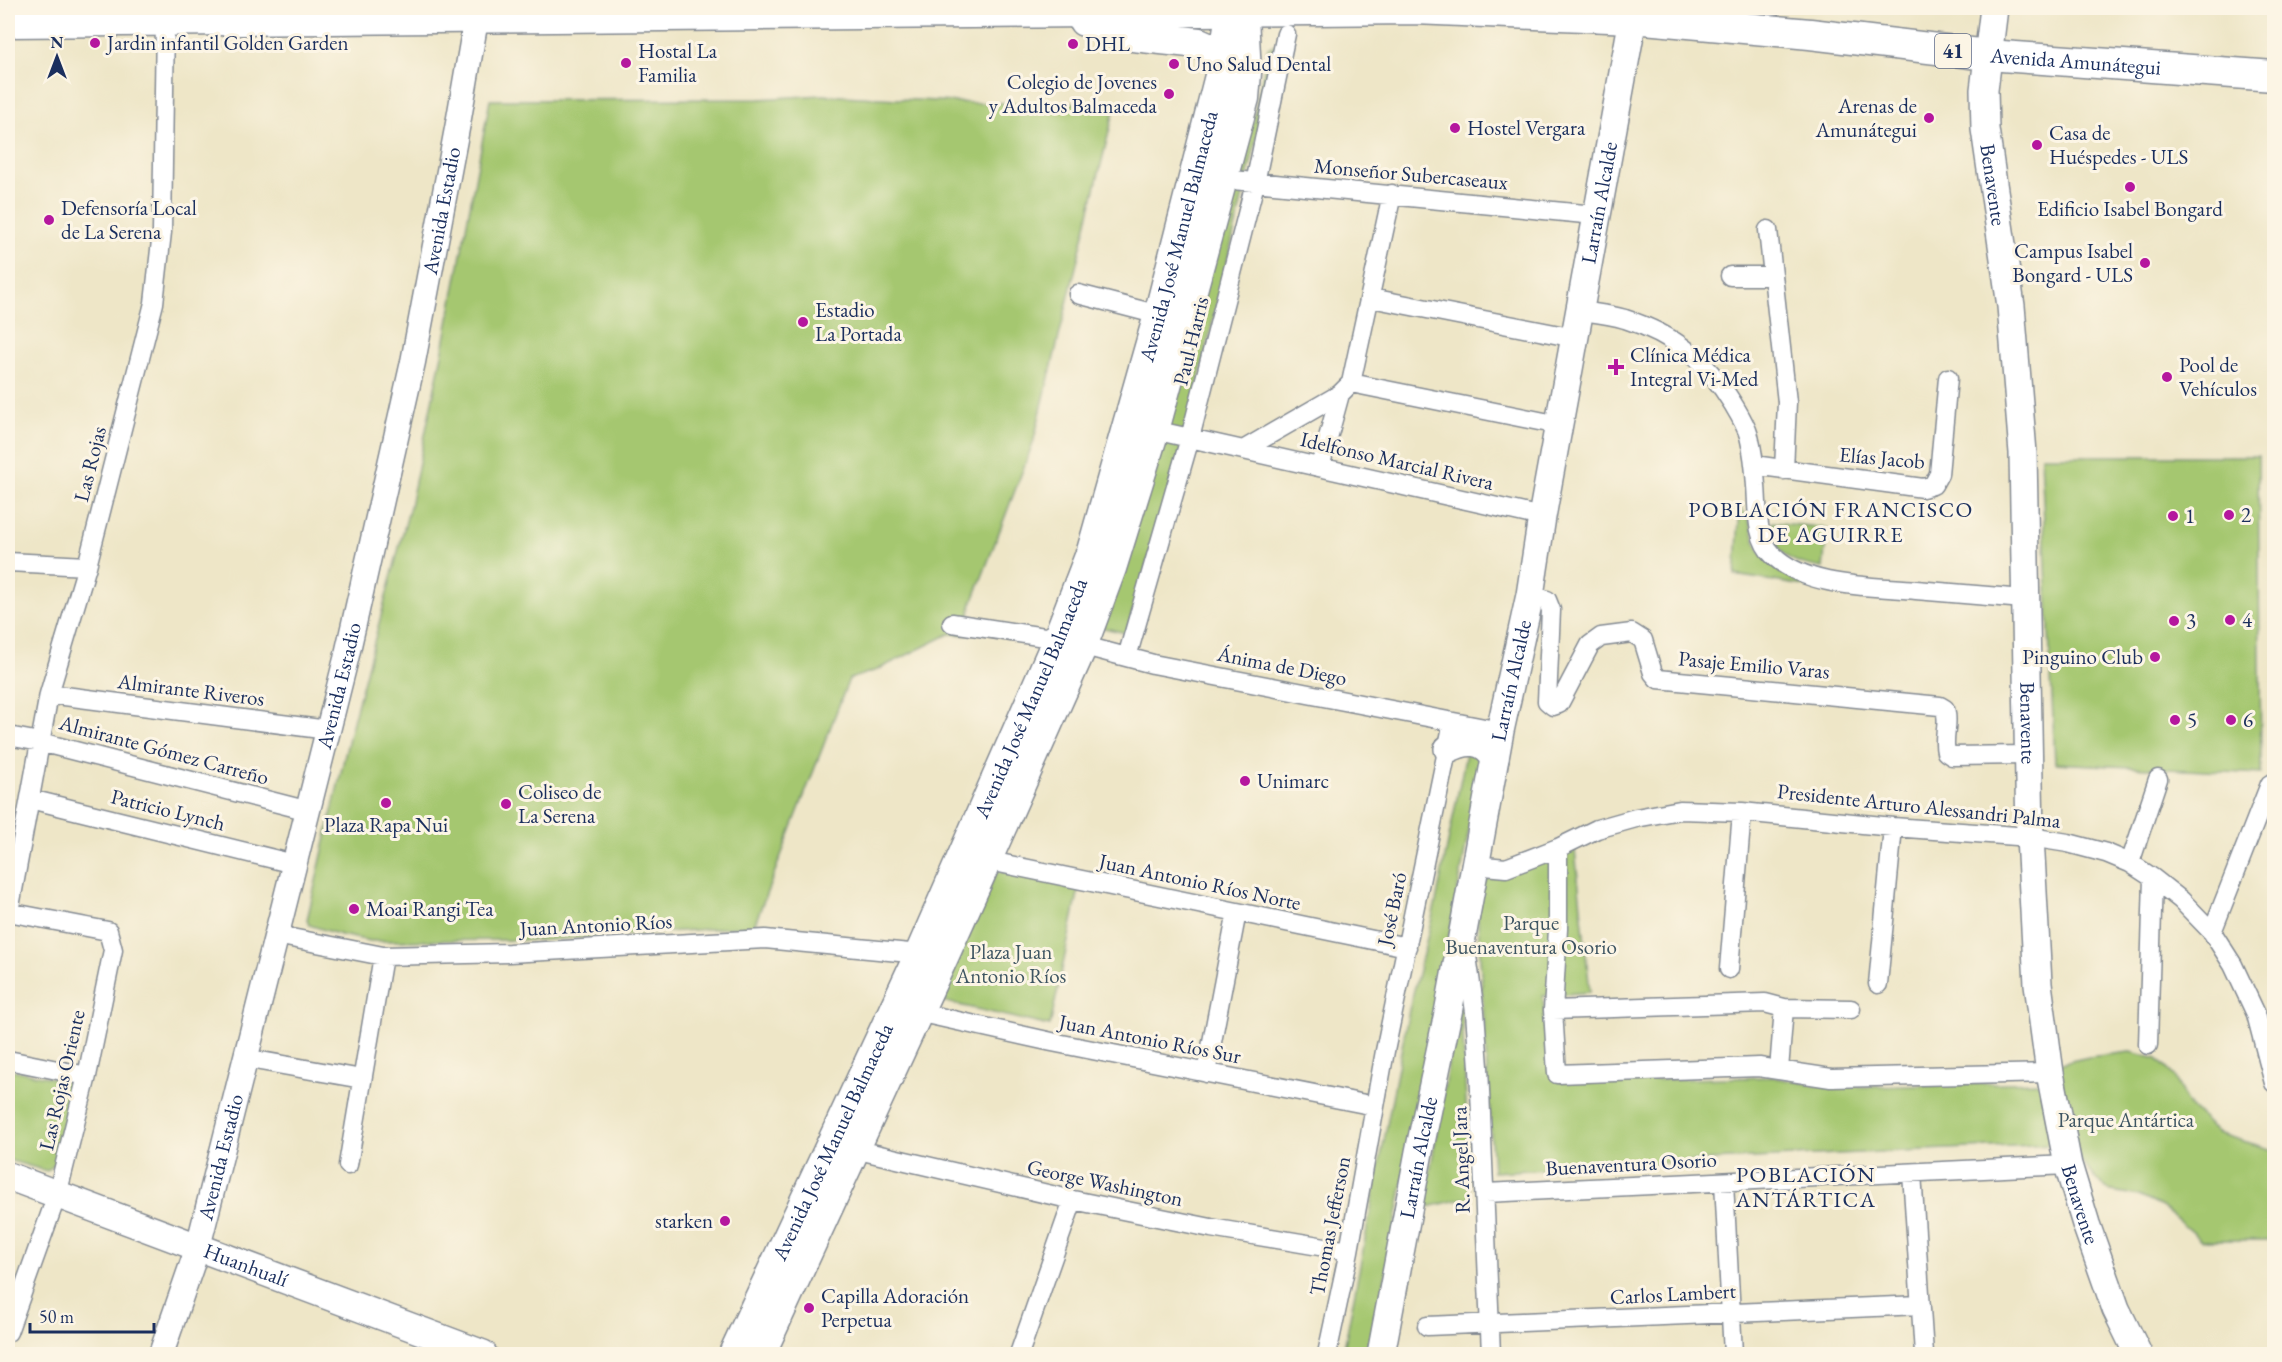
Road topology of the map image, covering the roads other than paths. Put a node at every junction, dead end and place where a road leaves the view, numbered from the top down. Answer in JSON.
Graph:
{"nodes":[{"id":1,"x":1706,"y":8,"type":"edge"},
{"id":2,"x":1994,"y":8,"type":"edge"},
{"id":3,"x":1237,"y":9,"type":"edge"},
{"id":4,"x":650,"y":12,"type":"edge"},
{"id":5,"x":1049,"y":12,"type":"junction"},
{"id":6,"x":477,"y":13,"type":"edge"},
{"id":7,"x":1635,"y":13,"type":"edge"},
{"id":8,"x":165,"y":21,"type":"junction"},
{"id":9,"x":8,"y":22,"type":"edge"},
{"id":10,"x":1290,"y":22,"type":"junction"},
{"id":11,"x":1989,"y":46,"type":"junction"},
{"id":12,"x":2274,"y":61,"type":"edge"},
{"id":13,"x":1235,"y":68,"type":"junction"},
{"id":14,"x":2274,"y":76,"type":"edge"},
{"id":15,"x":1223,"y":179,"type":"junction"},
{"id":16,"x":1256,"y":183,"type":"junction"},
{"id":17,"x":1392,"y":194,"type":"junction"},
{"id":18,"x":1595,"y":215,"type":"junction"},
{"id":19,"x":1768,"y":230,"type":"dead end"},
{"id":20,"x":1730,"y":276,"type":"dead end"},
{"id":21,"x":1773,"y":276,"type":"junction"},
{"id":22,"x":1077,"y":294,"type":"dead end"},
{"id":23,"x":1371,"y":298,"type":"junction"},
{"id":24,"x":1581,"y":311,"type":"junction"},
{"id":25,"x":1159,"y":315,"type":"junction"},
{"id":26,"x":1575,"y":338,"type":"junction"},
{"id":27,"x":1948,"y":378,"type":"dead end"},
{"id":28,"x":1346,"y":388,"type":"junction"},
{"id":29,"x":1559,"y":425,"type":"junction"},
{"id":30,"x":1154,"y":430,"type":"junction"},
{"id":31,"x":1190,"y":438,"type":"junction"},
{"id":32,"x":1243,"y":450,"type":"junction"},
{"id":33,"x":1754,"y":465,"type":"junction"},
{"id":34,"x":1320,"y":467,"type":"junction"},
{"id":35,"x":1784,"y":470,"type":"junction"},
{"id":36,"x":1542,"y":517,"type":"junction"},
{"id":37,"x":8,"y":562,"type":"edge"},
{"id":38,"x":87,"y":566,"type":"junction"},
{"id":39,"x":1530,"y":595,"type":"junction"},
{"id":40,"x":2024,"y":599,"type":"junction"},
{"id":41,"x":952,"y":623,"type":"dead end"},
{"id":42,"x":1070,"y":643,"type":"junction"},
{"id":43,"x":1127,"y":657,"type":"junction"},
{"id":44,"x":49,"y":694,"type":"junction"},
{"id":45,"x":1453,"y":722,"type":"junction"},
{"id":46,"x":328,"y":730,"type":"junction"},
{"id":47,"x":1500,"y":731,"type":"junction"},
{"id":48,"x":8,"y":736,"type":"edge"},
{"id":49,"x":40,"y":742,"type":"junction"},
{"id":50,"x":1448,"y":749,"type":"junction"},
{"id":51,"x":2028,"y":755,"type":"junction"},
{"id":52,"x":1494,"y":758,"type":"junction"},
{"id":53,"x":2157,"y":779,"type":"dead end"},
{"id":54,"x":2270,"y":784,"type":"dead end"},
{"id":55,"x":30,"y":799,"type":"junction"},
{"id":56,"x":309,"y":811,"type":"junction"},
{"id":57,"x":1742,"y":812,"type":"junction"},
{"id":58,"x":1893,"y":827,"type":"junction"},
{"id":59,"x":2030,"y":837,"type":"junction"},
{"id":60,"x":1558,"y":848,"type":"junction"},
{"id":61,"x":986,"y":860,"type":"junction"},
{"id":62,"x":2130,"y":863,"type":"junction"},
{"id":63,"x":294,"y":864,"type":"junction"},
{"id":64,"x":1474,"y":865,"type":"junction"},
{"id":65,"x":2153,"y":878,"type":"junction"},
{"id":66,"x":8,"y":912,"type":"edge"},
{"id":67,"x":1238,"y":912,"type":"junction"},
{"id":68,"x":1463,"y":929,"type":"junction"},
{"id":69,"x":2212,"y":932,"type":"junction"},
{"id":70,"x":276,"y":935,"type":"junction"},
{"id":71,"x":1407,"y":947,"type":"junction"},
{"id":72,"x":920,"y":954,"type":"junction"},
{"id":73,"x":383,"y":956,"type":"junction"},
{"id":74,"x":1730,"y":969,"type":"dead end"},
{"id":75,"x":1878,"y":984,"type":"dead end"},
{"id":76,"x":1784,"y":1008,"type":"junction"},
{"id":77,"x":1851,"y":1009,"type":"dead end"},
{"id":78,"x":1553,"y":1010,"type":"junction"},
{"id":79,"x":917,"y":1012,"type":"junction"},
{"id":80,"x":2148,"y":1045,"type":"dead end"},
{"id":81,"x":244,"y":1058,"type":"junction"},
{"id":82,"x":8,"y":1060,"type":"edge"},
{"id":83,"x":1779,"y":1070,"type":"junction"},
{"id":84,"x":1206,"y":1073,"type":"junction"},
{"id":85,"x":2050,"y":1073,"type":"junction"},
{"id":86,"x":87,"y":1076,"type":"junction"},
{"id":87,"x":362,"y":1079,"type":"junction"},
{"id":88,"x":2274,"y":1083,"type":"edge"},
{"id":89,"x":1375,"y":1106,"type":"junction"},
{"id":90,"x":854,"y":1149,"type":"junction"},
{"id":91,"x":348,"y":1165,"type":"dead end"},
{"id":92,"x":2068,"y":1165,"type":"junction"},
{"id":93,"x":1912,"y":1173,"type":"junction"},
{"id":94,"x":8,"y":1176,"type":"edge"},
{"id":95,"x":1724,"y":1182,"type":"junction"},
{"id":96,"x":1485,"y":1193,"type":"junction"},
{"id":97,"x":57,"y":1194,"type":"junction"},
{"id":98,"x":1073,"y":1200,"type":"junction"},
{"id":99,"x":198,"y":1247,"type":"junction"},
{"id":100,"x":1349,"y":1251,"type":"junction"},
{"id":101,"x":1921,"y":1305,"type":"junction"},
{"id":102,"x":1731,"y":1314,"type":"junction"},
{"id":103,"x":1490,"y":1325,"type":"junction"},
{"id":104,"x":1427,"y":1326,"type":"dead end"},
{"id":105,"x":8,"y":1332,"type":"edge"},
{"id":106,"x":161,"y":1354,"type":"edge"},
{"id":107,"x":483,"y":1354,"type":"edge"},
{"id":108,"x":734,"y":1354,"type":"edge"},
{"id":109,"x":760,"y":1354,"type":"edge"},
{"id":110,"x":1019,"y":1354,"type":"edge"},
{"id":111,"x":1327,"y":1354,"type":"edge"},
{"id":112,"x":1381,"y":1354,"type":"edge"},
{"id":113,"x":1491,"y":1354,"type":"edge"},
{"id":114,"x":1733,"y":1354,"type":"edge"},
{"id":115,"x":1924,"y":1354,"type":"edge"},
{"id":116,"x":2138,"y":1354,"type":"edge"}],
"edges":[{"from":1,"to":11,"type":"main road","name":"Avenida Amunátegui","number":"41"},
{"from":2,"to":11,"type":"main road","name":"Benavente"},
{"from":3,"to":5,"type":"main road","name":"Avenida Amunátegui","number":"41"},
{"from":3,"to":10,"type":"main road","name":"Avenida Amunátegui","number":"41"},
{"from":3,"to":13,"type":"main road","name":"Avenida José Manuel Balmaceda"},
{"from":4,"to":5,"type":"main road","name":"Avenida Amunátegui","number":"41"},
{"from":4,"to":6,"type":"main road","name":"Avenida Amunátegui","number":"41"},
{"from":5,"to":13,"type":"main road"},
{"from":6,"to":8,"type":"main road","name":"Avenida Amunátegui","number":"41"},
{"from":6,"to":46,"type":"street","name":"Avenida Estadio"},
{"from":7,"to":10,"type":"main road","name":"Avenida Amunátegui","number":"41"},
{"from":7,"to":11,"type":"main road","name":"Avenida Amunátegui","number":"41"},
{"from":7,"to":18,"type":"main road","name":"Larraín Alcalde"},
{"from":8,"to":9,"type":"main road","name":"Avenida Amunátegui","number":"41"},
{"from":8,"to":38,"type":"street","name":"Las Rojas"},
{"from":10,"to":13,"type":"main road"},
{"from":10,"to":16,"type":"street","name":"Paul Harris"},
{"from":11,"to":12,"type":"main road","name":"Avenida Amunátegui","number":"41"},
{"from":11,"to":14,"type":"main road","name":"Avenida Amunátegui","number":"41"},
{"from":11,"to":40,"type":"main road","name":"Benavente"},
{"from":13,"to":15,"type":"main road","name":"Avenida José Manuel Balmaceda"},
{"from":13,"to":25,"type":"main road","name":"Avenida José Manuel Balmaceda"},
{"from":15,"to":16,"type":"street","name":"Monseñor Subercaseaux"},
{"from":15,"to":30,"type":"main road","name":"Avenida José Manuel Balmaceda"},
{"from":16,"to":17,"type":"street","name":"Monseñor Subercaseaux"},
{"from":16,"to":31,"type":"street","name":"Paul Harris"},
{"from":17,"to":18,"type":"street","name":"Monseñor Subercaseaux"},
{"from":17,"to":23,"type":"street"},
{"from":18,"to":24,"type":"main road","name":"Larraín Alcalde"},
{"from":19,"to":21,"type":"street"},
{"from":20,"to":21,"type":"street"},
{"from":21,"to":35,"type":"street"},
{"from":22,"to":25,"type":"street"},
{"from":23,"to":26,"type":"street"},
{"from":23,"to":28,"type":"street"},
{"from":24,"to":26,"type":"main road","name":"Larraín Alcalde"},
{"from":24,"to":33,"type":"street"},
{"from":25,"to":42,"type":"main road","name":"Avenida José Manuel Balmaceda"},
{"from":26,"to":29,"type":"main road","name":"Larraín Alcalde"},
{"from":27,"to":35,"type":"street","name":"Elías Jacob"},
{"from":28,"to":29,"type":"street"},
{"from":28,"to":32,"type":"street","name":"Idelfonso Marcial Rivera"},
{"from":28,"to":34,"type":"street"},
{"from":29,"to":36,"type":"main road","name":"Larraín Alcalde"},
{"from":30,"to":31,"type":"street","name":"Idelfonso Marcial Rivera"},
{"from":30,"to":42,"type":"main road","name":"Avenida José Manuel Balmaceda"},
{"from":31,"to":32,"type":"street","name":"Idelfonso Marcial Rivera"},
{"from":31,"to":43,"type":"street","name":"Paul Harris"},
{"from":32,"to":34,"type":"street","name":"Idelfonso Marcial Rivera"},
{"from":33,"to":35,"type":"street","name":"Elías Jacob"},
{"from":33,"to":40,"type":"street"},
{"from":34,"to":36,"type":"street","name":"Idelfonso Marcial Rivera"},
{"from":36,"to":39,"type":"main road","name":"Larraín Alcalde"},
{"from":37,"to":38,"type":"street"},
{"from":38,"to":44,"type":"street","name":"Las Rojas"},
{"from":39,"to":47,"type":"main road","name":"Larraín Alcalde"},
{"from":39,"to":51,"type":"street","name":"Pasaje Emilio Varas"},
{"from":40,"to":51,"type":"main road","name":"Benavente"},
{"from":41,"to":42,"type":"street","name":"Ánima de Diego"},
{"from":42,"to":43,"type":"street","name":"Ánima de Diego"},
{"from":42,"to":61,"type":"main road","name":"Avenida José Manuel Balmaceda"},
{"from":42,"to":72,"type":"main road","name":"Avenida José Manuel Balmaceda"},
{"from":43,"to":45,"type":"street","name":"Ánima de Diego"},
{"from":44,"to":46,"type":"street","name":"Almirante Riveros"},
{"from":44,"to":49,"type":"street","name":"Las Rojas"},
{"from":45,"to":47,"type":"street","name":"Ánima de Diego"},
{"from":45,"to":50,"type":"street","name":"José Baró"},
{"from":46,"to":56,"type":"street","name":"Avenida Estadio"},
{"from":47,"to":52,"type":"main road","name":"Larraín Alcalde"},
{"from":48,"to":49,"type":"street","name":"Almirante Gómez Carreño"},
{"from":49,"to":55,"type":"street","name":"Las Rojas"},
{"from":49,"to":56,"type":"street","name":"Almirante Gómez Carreño"},
{"from":50,"to":52,"type":"main road"},
{"from":50,"to":71,"type":"street","name":"José Baró"},
{"from":51,"to":59,"type":"main road","name":"Benavente"},
{"from":52,"to":64,"type":"main road","name":"Larraín Alcalde"},
{"from":53,"to":62,"type":"street"},
{"from":54,"to":69,"type":"street"},
{"from":55,"to":63,"type":"street","name":"Patricio Lynch"},
{"from":55,"to":66,"type":"street","name":"Las Rojas"},
{"from":56,"to":63,"type":"street","name":"Avenida Estadio"},
{"from":57,"to":58,"type":"street","name":"Presidente Arturo Alessandri Palma"},
{"from":57,"to":60,"type":"street","name":"Presidente Arturo Alessandri Palma"},
{"from":57,"to":74,"type":"street"},
{"from":58,"to":59,"type":"street","name":"Presidente Arturo Alessandri Palma"},
{"from":58,"to":75,"type":"street"},
{"from":59,"to":62,"type":"street","name":"Presidente Arturo Alessandri Palma"},
{"from":59,"to":85,"type":"main road","name":"Benavente"},
{"from":60,"to":64,"type":"street","name":"Presidente Arturo Alessandri Palma"},
{"from":60,"to":78,"type":"street"},
{"from":61,"to":67,"type":"street","name":"Juan Antonio Ríos Norte"},
{"from":61,"to":79,"type":"main road","name":"Avenida José Manuel Balmaceda"},
{"from":62,"to":65,"type":"street","name":"Presidente Arturo Alessandri Palma"},
{"from":63,"to":70,"type":"street","name":"Avenida Estadio"},
{"from":64,"to":68,"type":"main road","name":"Larraín Alcalde"},
{"from":65,"to":69,"type":"street","name":"Presidente Arturo Alessandri Palma"},
{"from":65,"to":80,"type":"street"},
{"from":66,"to":86,"type":"street","name":"Las Rojas Oriente"},
{"from":67,"to":71,"type":"street","name":"Juan Antonio Ríos Norte"},
{"from":67,"to":84,"type":"street"},
{"from":68,"to":96,"type":"street","name":"R. Angel Jara"},
{"from":68,"to":112,"type":"main road","name":"Larraín Alcalde"},
{"from":69,"to":88,"type":"street","name":"Presidente Arturo Alessandri Palma"},
{"from":70,"to":73,"type":"street","name":"Juan Antonio Ríos"},
{"from":70,"to":81,"type":"street","name":"Avenida Estadio"},
{"from":71,"to":89,"type":"street","name":"José Baró"},
{"from":72,"to":73,"type":"street","name":"Juan Antonio Ríos"},
{"from":72,"to":108,"type":"main road","name":"Avenida José Manuel Balmaceda"},
{"from":73,"to":87,"type":"street"},
{"from":76,"to":77,"type":"street"},
{"from":76,"to":78,"type":"street"},
{"from":76,"to":83,"type":"street"},
{"from":78,"to":83,"type":"street"},
{"from":79,"to":84,"type":"street","name":"Juan Antonio Ríos Sur"},
{"from":79,"to":90,"type":"main road","name":"Avenida José Manuel Balmaceda"},
{"from":81,"to":87,"type":"street"},
{"from":81,"to":99,"type":"street","name":"Avenida Estadio"},
{"from":82,"to":86,"type":"street"},
{"from":83,"to":85,"type":"street"},
{"from":84,"to":89,"type":"street","name":"Juan Antonio Ríos Sur"},
{"from":85,"to":92,"type":"main road","name":"Benavente"},
{"from":86,"to":97,"type":"street","name":"Las Rojas Oriente"},
{"from":87,"to":91,"type":"street"},
{"from":89,"to":100,"type":"street","name":"Thomas Jefferson"},
{"from":90,"to":98,"type":"street","name":"George Washington"},
{"from":90,"to":109,"type":"main road","name":"Avenida José Manuel Balmaceda"},
{"from":92,"to":93,"type":"street","name":"Buenaventura Osorio"},
{"from":92,"to":116,"type":"main road","name":"Benavente"},
{"from":93,"to":95,"type":"street","name":"Buenaventura Osorio"},
{"from":93,"to":101,"type":"street"},
{"from":94,"to":97,"type":"main road","name":"Huanhualí"},
{"from":95,"to":96,"type":"street","name":"Buenaventura Osorio"},
{"from":95,"to":102,"type":"street"},
{"from":96,"to":103,"type":"street","name":"R. Angel Jara"},
{"from":97,"to":99,"type":"main road","name":"Huanhualí"},
{"from":97,"to":105,"type":"street","name":"Las Rojas Oriente"},
{"from":98,"to":100,"type":"street","name":"George Washington"},
{"from":98,"to":110,"type":"street"},
{"from":99,"to":106,"type":"street","name":"Avenida Estadio"},
{"from":99,"to":107,"type":"main road","name":"Huanhualí"},
{"from":100,"to":111,"type":"street","name":"Thomas Jefferson"},
{"from":101,"to":102,"type":"street","name":"Carlos Lambert"},
{"from":101,"to":115,"type":"street"},
{"from":102,"to":103,"type":"street","name":"Carlos Lambert"},
{"from":102,"to":114,"type":"street"},
{"from":103,"to":104,"type":"street","name":"Carlos Lambert"},
{"from":103,"to":113,"type":"street","name":"R. Angel Jara"}]}
